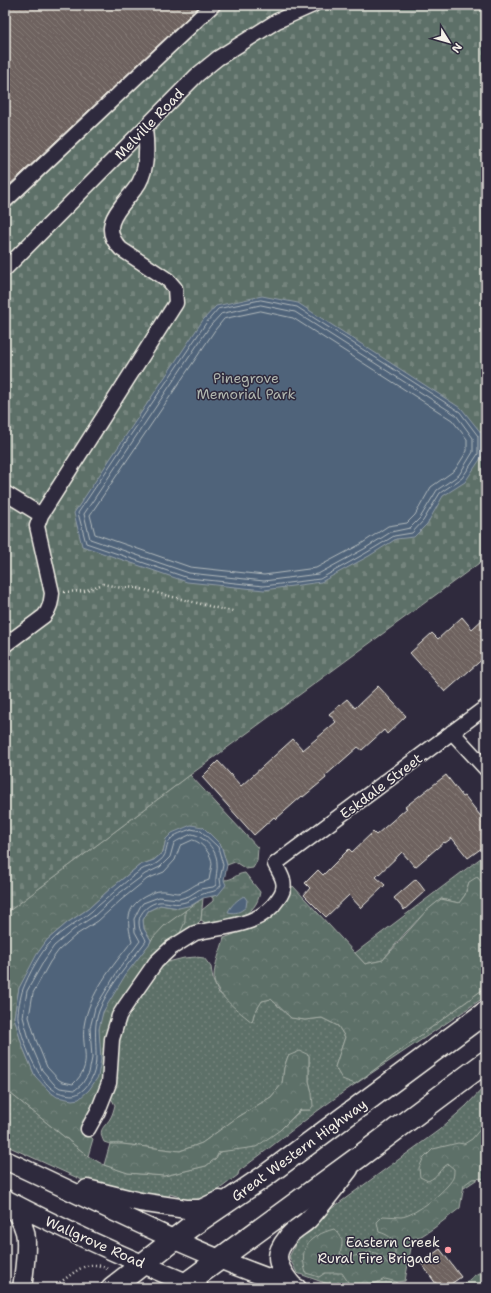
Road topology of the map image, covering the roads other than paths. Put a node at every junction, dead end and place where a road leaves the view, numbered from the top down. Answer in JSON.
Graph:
{"nodes":[{"id":1,"x":213,"y":5,"type":"edge"},
{"id":2,"x":313,"y":5,"type":"edge"},
{"id":3,"x":145,"y":128,"type":"junction"},
{"id":4,"x":5,"y":201,"type":"edge"},
{"id":5,"x":5,"y":269,"type":"edge"},
{"id":6,"x":5,"y":493,"type":"edge"},
{"id":7,"x":41,"y":515,"type":"junction"},
{"id":8,"x":5,"y":645,"type":"edge"},
{"id":9,"x":486,"y":707,"type":"edge"},
{"id":10,"x":452,"y":732,"type":"junction"},
{"id":11,"x":486,"y":769,"type":"edge"},
{"id":12,"x":486,"y":1012,"type":"edge"},
{"id":13,"x":486,"y":1062,"type":"edge"},
{"id":14,"x":88,"y":1130,"type":"dead end"},
{"id":15,"x":359,"y":1157,"type":"junction"},
{"id":16,"x":5,"y":1160,"type":"edge"},
{"id":17,"x":265,"y":1176,"type":"junction"},
{"id":18,"x":51,"y":1181,"type":"junction"},
{"id":19,"x":5,"y":1199,"type":"edge"},
{"id":20,"x":175,"y":1239,"type":"junction"},
{"id":21,"x":220,"y":1259,"type":"junction"},
{"id":22,"x":143,"y":1264,"type":"junction"},
{"id":23,"x":189,"y":1286,"type":"edge"},
{"id":24,"x":28,"y":1288,"type":"edge"},
{"id":25,"x":112,"y":1288,"type":"edge"},
{"id":26,"x":295,"y":1288,"type":"edge"}],
"edges":[{"from":1,"to":4,"type":"street"},
{"from":2,"to":3,"type":"street","name":"Melville Road"},
{"from":3,"to":5,"type":"street","name":"Melville Road"},
{"from":3,"to":7,"type":"street"},
{"from":6,"to":7,"type":"street"},
{"from":7,"to":8,"type":"street"},
{"from":9,"to":10,"type":"street","name":"Eskdale Street"},
{"from":10,"to":11,"type":"street"},
{"from":10,"to":14,"type":"street","name":"Eskdale Street"},
{"from":12,"to":17,"type":"highway","name":"Great Western Highway"},
{"from":13,"to":15,"type":"highway"},
{"from":15,"to":21,"type":"highway"},
{"from":15,"to":26,"type":"main road"},
{"from":16,"to":18,"type":"main road"},
{"from":17,"to":18,"type":"main road"},
{"from":17,"to":20,"type":"highway","name":"Great Western Highway"},
{"from":18,"to":20,"type":"main road"},
{"from":19,"to":22,"type":"main road","name":"Wallgrove Road"},
{"from":19,"to":24,"type":"main road"},
{"from":20,"to":21,"type":"main road"},
{"from":20,"to":22,"type":"highway","name":"Great Western Highway"},
{"from":21,"to":23,"type":"highway"},
{"from":21,"to":26,"type":"main road"},
{"from":22,"to":23,"type":"main road","name":"Wallgrove Road"},
{"from":22,"to":25,"type":"highway","name":"Great Western Highway"}]}
